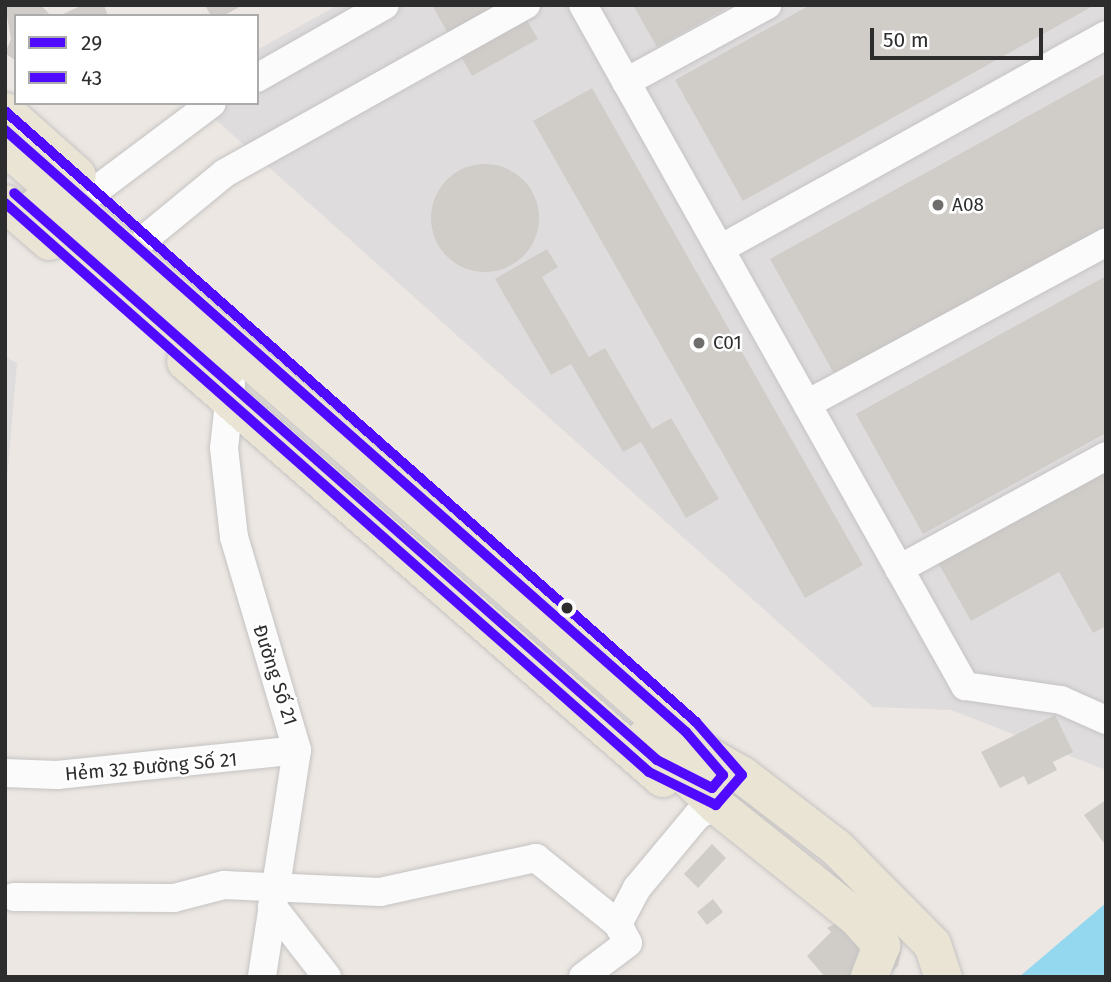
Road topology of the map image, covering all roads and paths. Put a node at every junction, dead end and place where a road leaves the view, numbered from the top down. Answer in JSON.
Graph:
{"nodes":[{"id":1,"x":385,"y":5,"type":"edge"},
{"id":2,"x":527,"y":5,"type":"edge"},
{"id":3,"x":583,"y":5,"type":"edge"},
{"id":4,"x":767,"y":5,"type":"edge"},
{"id":5,"x":1106,"y":36,"type":"edge"},
{"id":6,"x":259,"y":77,"type":"edge"},
{"id":7,"x":626,"y":82,"type":"junction"},
{"id":8,"x":209,"y":105,"type":"edge"},
{"id":9,"x":5,"y":111,"type":"edge"},
{"id":10,"x":5,"y":146,"type":"edge"},
{"id":11,"x":5,"y":177,"type":"edge"},
{"id":12,"x":5,"y":203,"type":"edge"},
{"id":13,"x":67,"y":213,"type":"junction"},
{"id":14,"x":1106,"y":242,"type":"edge"},
{"id":15,"x":720,"y":249,"type":"junction"},
{"id":16,"x":121,"y":260,"type":"junction"},
{"id":17,"x":230,"y":387,"type":"junction"},
{"id":18,"x":807,"y":404,"type":"junction"},
{"id":19,"x":1106,"y":456,"type":"edge"},
{"id":20,"x":899,"y":569,"type":"junction"},
{"id":21,"x":1099,"y":709,"type":"edge"},
{"id":22,"x":297,"y":750,"type":"junction"},
{"id":23,"x":5,"y":773,"type":"edge"},
{"id":24,"x":742,"y":775,"type":"junction"},
{"id":25,"x":716,"y":805,"type":"junction"},
{"id":26,"x":14,"y":897,"type":"dead end"},
{"id":27,"x":274,"y":897,"type":"junction"},
{"id":28,"x":618,"y":924,"type":"junction"},
{"id":29,"x":262,"y":977,"type":"edge"},
{"id":30,"x":327,"y":977,"type":"edge"},
{"id":31,"x":583,"y":977,"type":"edge"},
{"id":32,"x":869,"y":977,"type":"edge"},
{"id":33,"x":943,"y":977,"type":"edge"}],
"edges":[{"from":1,"to":6,"type":"street"},
{"from":2,"to":16,"type":"street"},
{"from":3,"to":7,"type":"street"},
{"from":4,"to":7,"type":"street"},
{"from":5,"to":15,"type":"street"},
{"from":7,"to":15,"type":"street"},
{"from":8,"to":13,"type":"street"},
{"from":9,"to":13,"type":"main road"},
{"from":10,"to":13,"type":"main road"},
{"from":11,"to":13,"type":"main road"},
{"from":12,"to":13,"type":"main road"},
{"from":13,"to":16,"type":"main road"},
{"from":13,"to":16,"type":"main road"},
{"from":14,"to":18,"type":"street"},
{"from":15,"to":18,"type":"street"},
{"from":16,"to":17,"type":"main road"},
{"from":16,"to":24,"type":"main road"},
{"from":17,"to":22,"type":"street","name":"Đường Số 21"},
{"from":17,"to":25,"type":"main road"},
{"from":18,"to":20,"type":"street"},
{"from":19,"to":20,"type":"street"},
{"from":20,"to":21,"type":"street"},
{"from":22,"to":23,"type":"street","name":"Hẻm 32 Đường Số 21"},
{"from":22,"to":27,"type":"street","name":"Đường Số 21"},
{"from":24,"to":25,"type":"main road"},
{"from":24,"to":33,"type":"main road"},
{"from":25,"to":28,"type":"street"},
{"from":25,"to":32,"type":"main road"},
{"from":26,"to":27,"type":"street"},
{"from":27,"to":28,"type":"street"},
{"from":27,"to":29,"type":"street","name":"Đường Số 21"},
{"from":27,"to":30,"type":"street"},
{"from":28,"to":31,"type":"street"}]}
